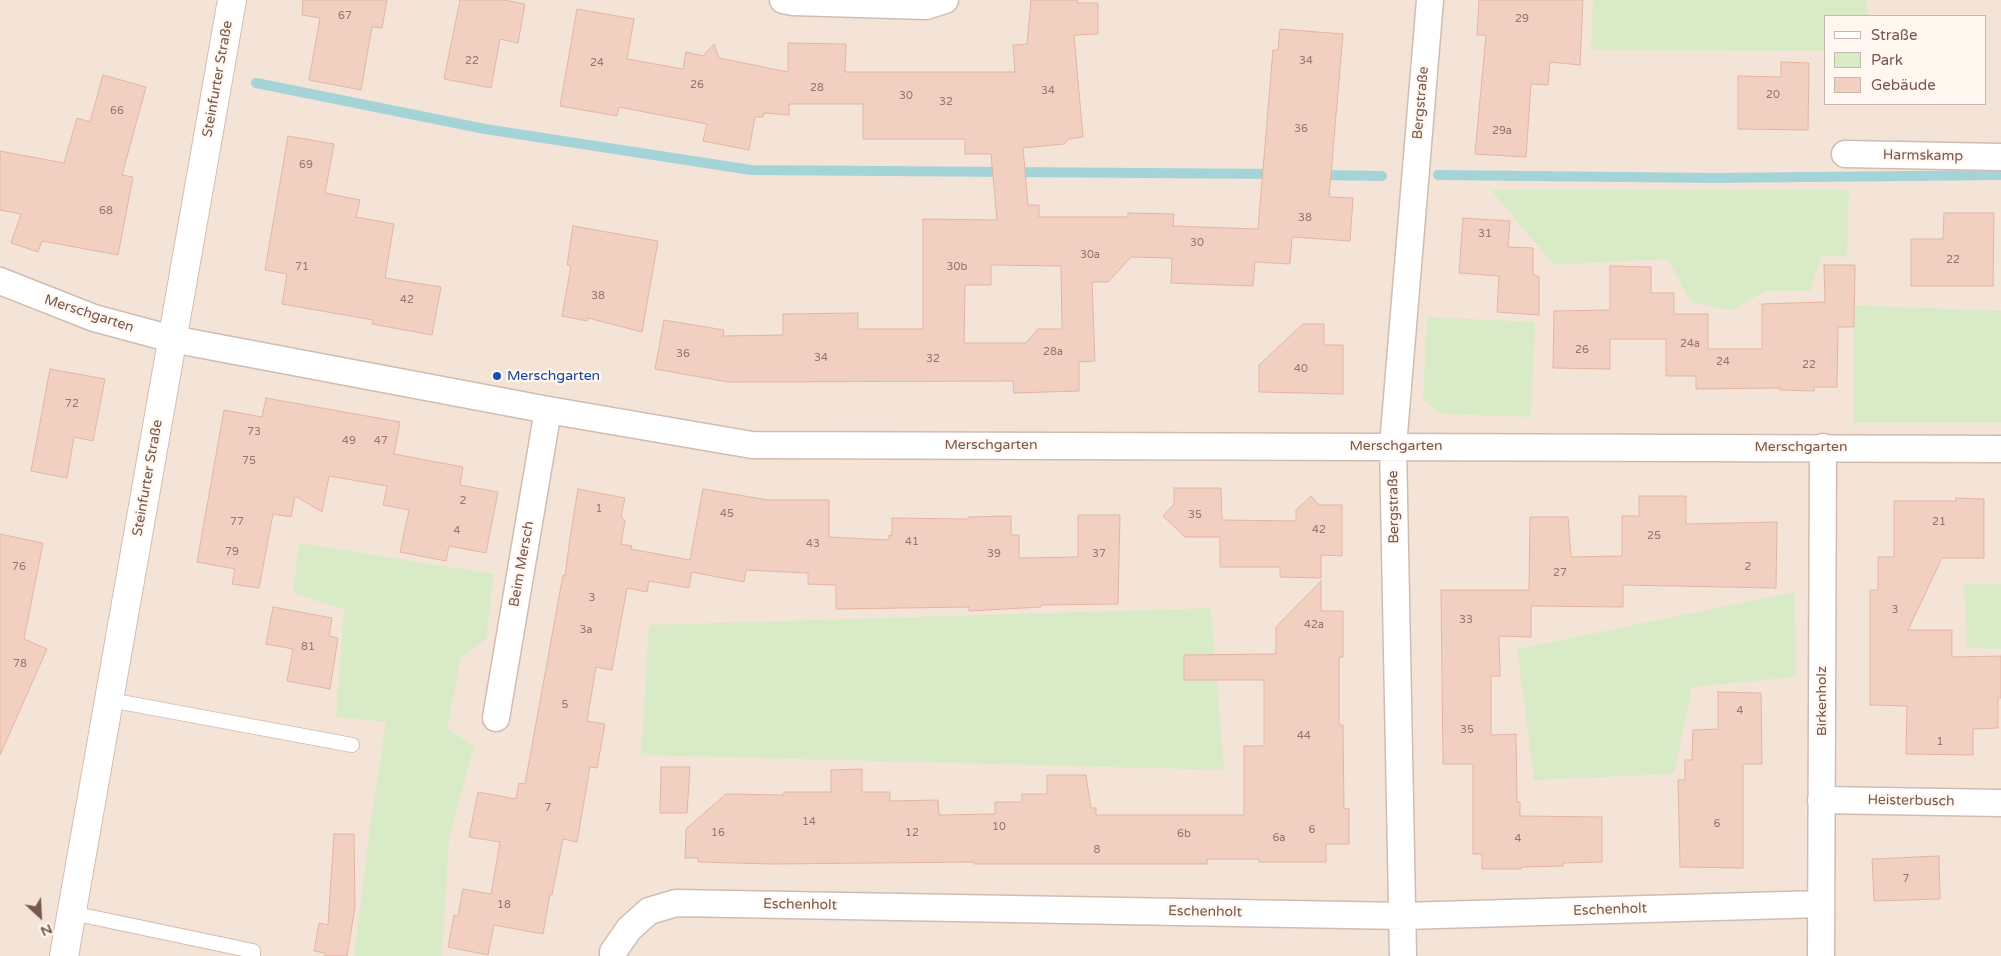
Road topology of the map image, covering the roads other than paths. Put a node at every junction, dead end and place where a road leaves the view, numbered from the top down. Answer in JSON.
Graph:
{"nodes":[{"id":1,"x":232,"y":0,"type":"edge"},
{"id":2,"x":783,"y":0,"type":"edge"},
{"id":3,"x":945,"y":0,"type":"edge"},
{"id":4,"x":1430,"y":0,"type":"edge"},
{"id":5,"x":1845,"y":154,"type":"dead end"},
{"id":6,"x":2001,"y":158,"type":"edge"},
{"id":7,"x":0,"y":281,"type":"edge"},
{"id":8,"x":172,"y":339,"type":"junction"},
{"id":9,"x":548,"y":410,"type":"junction"},
{"id":10,"x":1393,"y":446,"type":"junction"},
{"id":11,"x":1824,"y":447,"type":"junction"},
{"id":12,"x":2001,"y":448,"type":"edge"},
{"id":13,"x":110,"y":700,"type":"junction"},
{"id":14,"x":496,"y":718,"type":"dead end"},
{"id":15,"x":352,"y":745,"type":"dead end"},
{"id":16,"x":1821,"y":800,"type":"junction"},
{"id":17,"x":2001,"y":803,"type":"edge"},
{"id":18,"x":1821,"y":904,"type":"junction"},
{"id":19,"x":72,"y":913,"type":"junction"},
{"id":20,"x":1403,"y":916,"type":"junction"},
{"id":21,"x":64,"y":956,"type":"edge"},
{"id":22,"x":252,"y":956,"type":"edge"},
{"id":23,"x":613,"y":956,"type":"edge"},
{"id":24,"x":1403,"y":956,"type":"edge"},
{"id":25,"x":1821,"y":956,"type":"edge"}],
"edges":[{"from":1,"to":8,"type":"main road","name":"Steinfurter Straße"},
{"from":2,"to":3,"type":"street"},
{"from":4,"to":10,"type":"street","name":"Bergstraße"},
{"from":5,"to":6,"type":"street","name":"Harmskamp"},
{"from":7,"to":8,"type":"street","name":"Merschgarten"},
{"from":8,"to":9,"type":"street","name":"Merschgarten"},
{"from":8,"to":13,"type":"main road","name":"Steinfurter Straße"},
{"from":9,"to":10,"type":"street","name":"Merschgarten"},
{"from":9,"to":14,"type":"street","name":"Beim Mersch"},
{"from":10,"to":11,"type":"street","name":"Merschgarten"},
{"from":10,"to":20,"type":"street","name":"Bergstraße"},
{"from":11,"to":12,"type":"street","name":"Merschgarten"},
{"from":11,"to":16,"type":"street","name":"Birkenholz"},
{"from":13,"to":15,"type":"lane"},
{"from":13,"to":19,"type":"main road","name":"Steinfurter Straße"},
{"from":16,"to":17,"type":"street","name":"Heisterbusch"},
{"from":16,"to":18,"type":"street","name":"Birkenholz"},
{"from":18,"to":20,"type":"street","name":"Eschenholt"},
{"from":18,"to":25,"type":"street","name":"Birkenholz"},
{"from":19,"to":21,"type":"main road","name":"Steinfurter Straße"},
{"from":19,"to":22,"type":"lane"},
{"from":20,"to":23,"type":"street","name":"Eschenholt"},
{"from":20,"to":24,"type":"street","name":"Bergstraße"}]}
